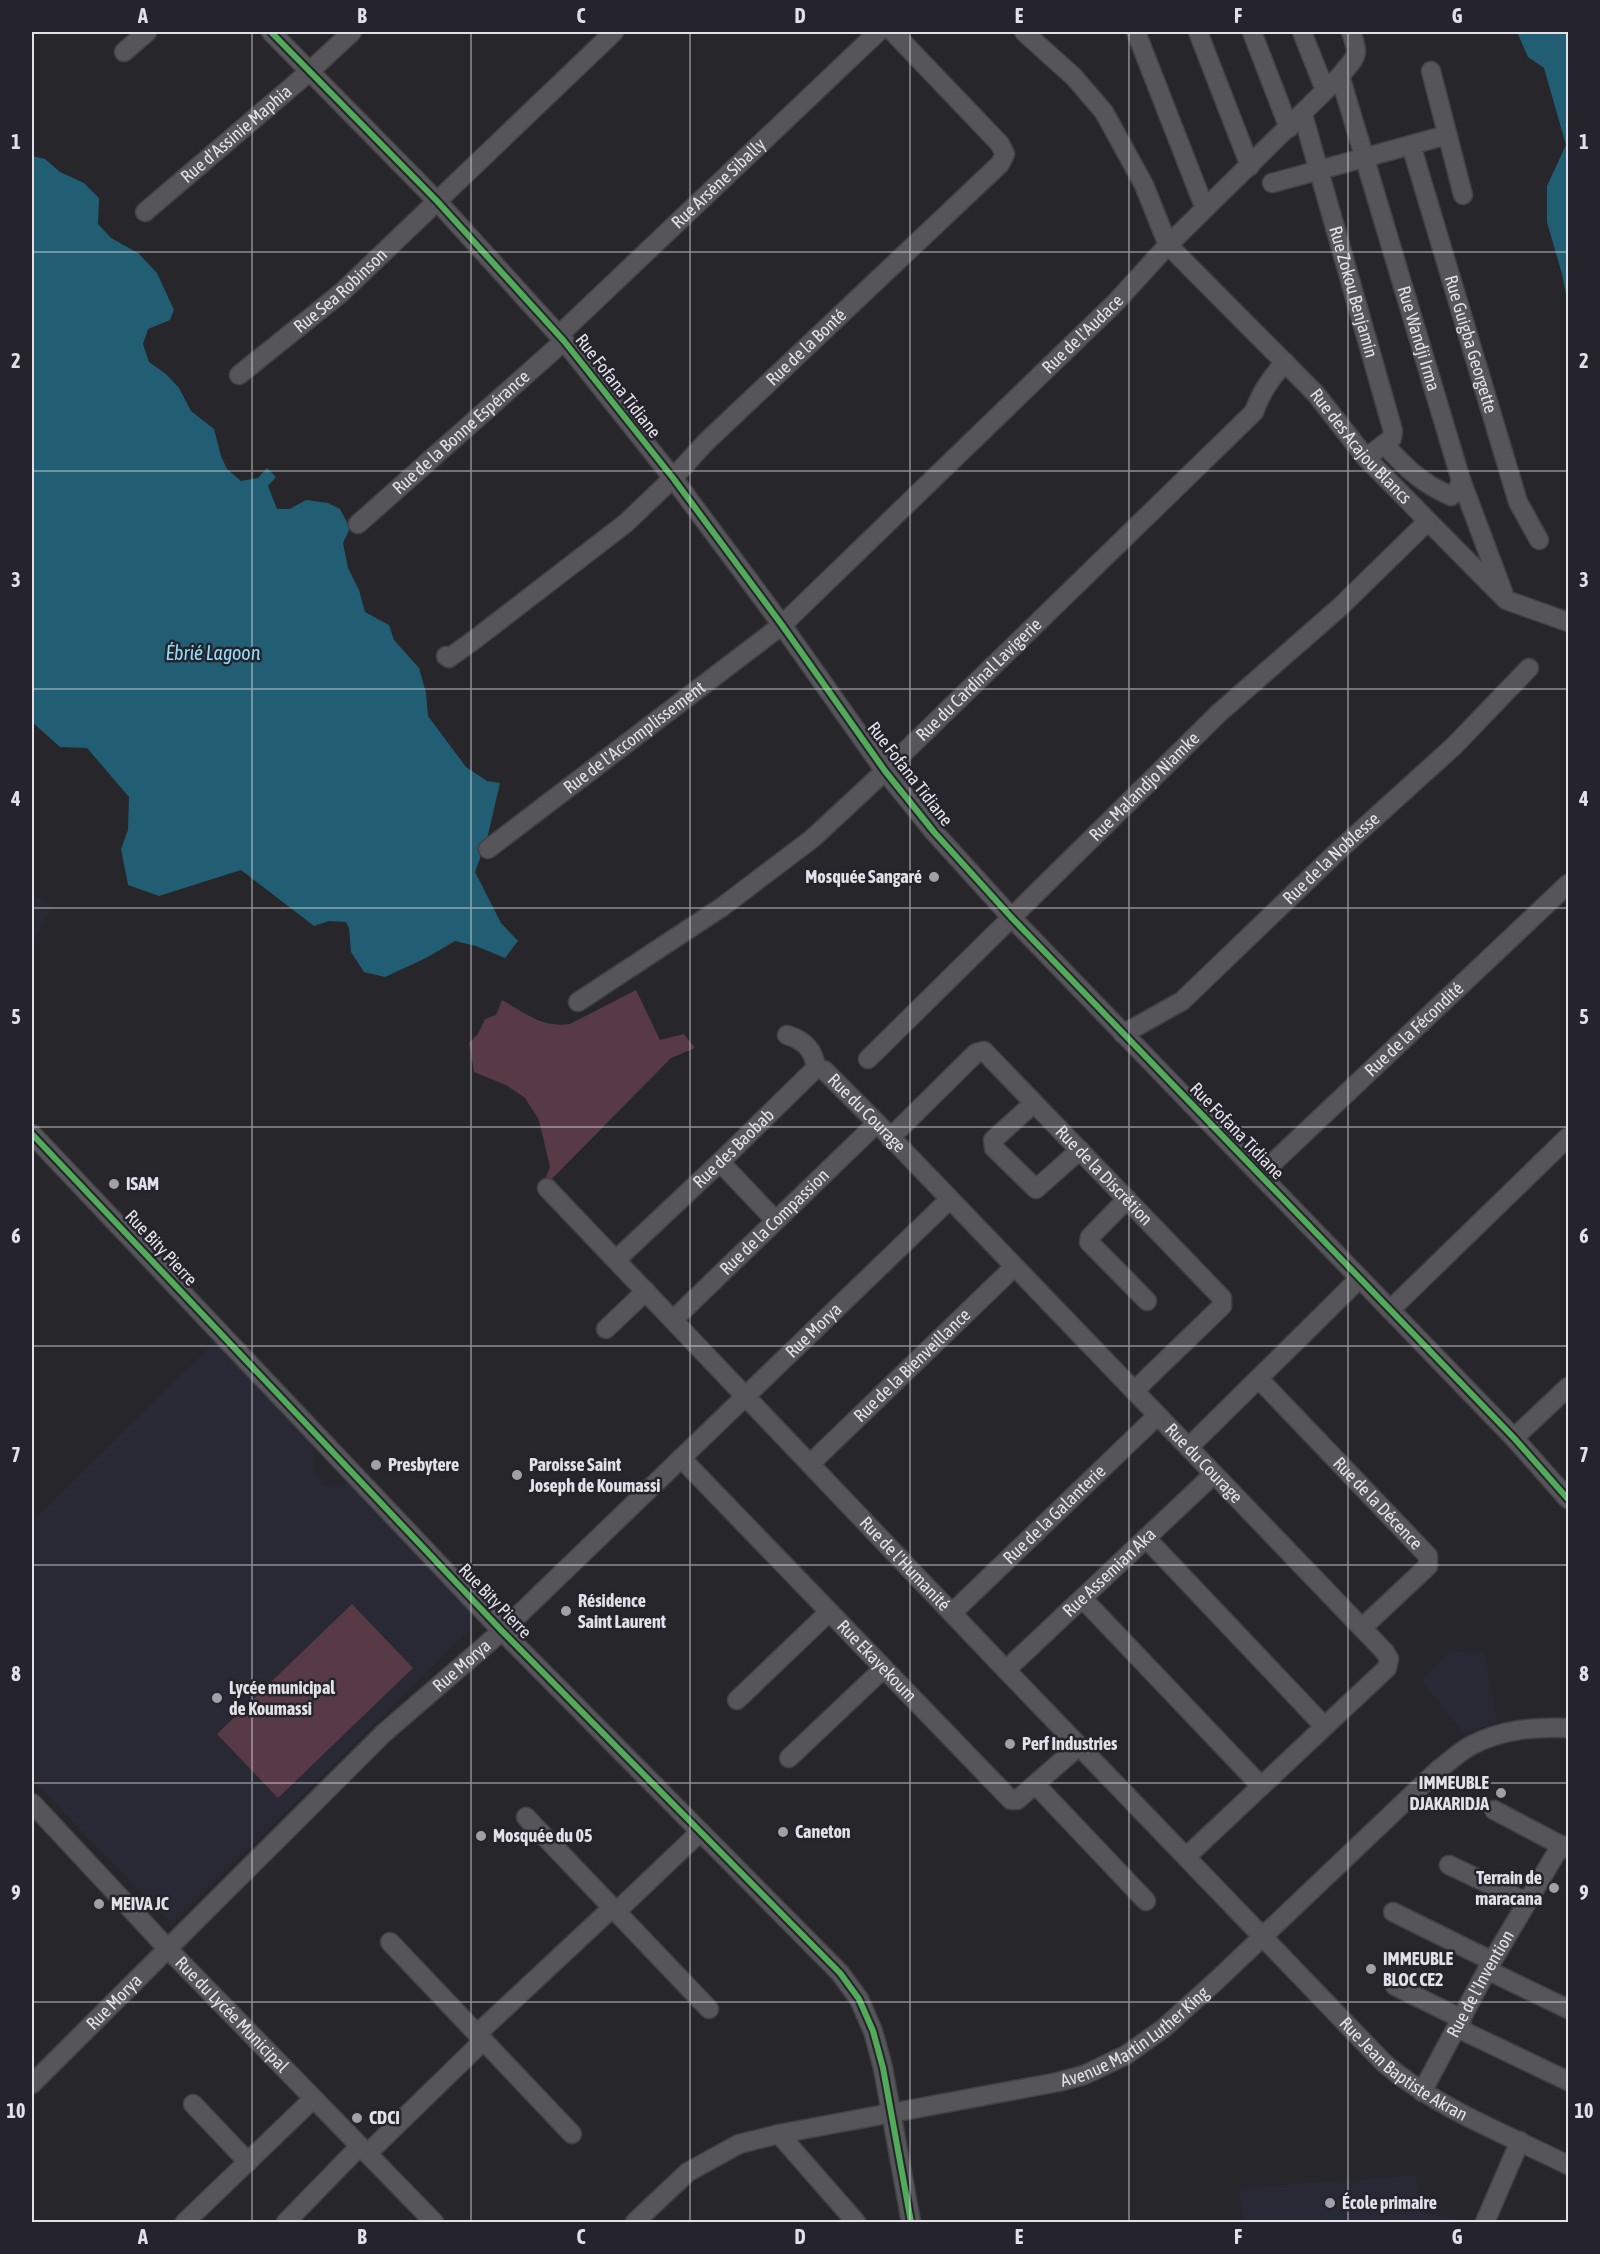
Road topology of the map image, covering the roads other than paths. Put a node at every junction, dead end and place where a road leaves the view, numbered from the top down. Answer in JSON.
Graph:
{"nodes":[{"id":1,"x":147,"y":32,"type":"edge"},
{"id":2,"x":271,"y":32,"type":"edge"},
{"id":3,"x":352,"y":32,"type":"edge"},
{"id":4,"x":614,"y":32,"type":"edge"},
{"id":5,"x":878,"y":32,"type":"edge"},
{"id":6,"x":893,"y":32,"type":"edge"},
{"id":7,"x":1024,"y":32,"type":"edge"},
{"id":8,"x":1136,"y":32,"type":"edge"},
{"id":9,"x":1198,"y":32,"type":"edge"},
{"id":10,"x":1252,"y":32,"type":"edge"},
{"id":11,"x":1302,"y":32,"type":"edge"},
{"id":12,"x":1351,"y":32,"type":"edge"},
{"id":13,"x":124,"y":52,"type":"dead end"},
{"id":14,"x":1431,"y":71,"type":"dead end"},
{"id":15,"x":309,"y":72,"type":"junction"},
{"id":16,"x":1340,"y":76,"type":"junction"},
{"id":17,"x":1325,"y":90,"type":"junction"},
{"id":18,"x":1303,"y":115,"type":"junction"},
{"id":19,"x":1289,"y":128,"type":"junction"},
{"id":20,"x":1447,"y":135,"type":"junction"},
{"id":21,"x":1411,"y":145,"type":"junction"},
{"id":22,"x":1365,"y":157,"type":"junction"},
{"id":23,"x":1250,"y":166,"type":"junction"},
{"id":24,"x":1319,"y":170,"type":"junction"},
{"id":25,"x":1272,"y":183,"type":"dead end"},
{"id":26,"x":1463,"y":195,"type":"dead end"},
{"id":27,"x":437,"y":201,"type":"junction"},
{"id":28,"x":1205,"y":209,"type":"junction"},
{"id":29,"x":146,"y":212,"type":"dead end"},
{"id":30,"x":1168,"y":245,"type":"junction"},
{"id":31,"x":562,"y":338,"type":"junction"},
{"id":32,"x":1285,"y":362,"type":"junction"},
{"id":33,"x":238,"y":375,"type":"dead end"},
{"id":34,"x":1384,"y":444,"type":"junction"},
{"id":35,"x":1366,"y":458,"type":"junction"},
{"id":36,"x":673,"y":478,"type":"junction"},
{"id":37,"x":1461,"y":480,"type":"junction"},
{"id":38,"x":1428,"y":521,"type":"junction"},
{"id":39,"x":358,"y":524,"type":"dead end"},
{"id":40,"x":1539,"y":540,"type":"dead end"},
{"id":41,"x":1506,"y":600,"type":"junction"},
{"id":42,"x":1569,"y":622,"type":"edge"},
{"id":43,"x":782,"y":625,"type":"junction"},
{"id":44,"x":446,"y":656,"type":"dead end"},
{"id":45,"x":1529,"y":668,"type":"dead end"},
{"id":46,"x":885,"y":771,"type":"junction"},
{"id":47,"x":488,"y":849,"type":"dead end"},
{"id":48,"x":1569,"y":884,"type":"edge"},
{"id":49,"x":1011,"y":918,"type":"junction"},
{"id":50,"x":578,"y":1002,"type":"dead end"},
{"id":51,"x":1123,"y":1034,"type":"junction"},
{"id":52,"x":788,"y":1035,"type":"dead end"},
{"id":53,"x":868,"y":1059,"type":"dead end"},
{"id":54,"x":816,"y":1068,"type":"junction"},
{"id":55,"x":1034,"y":1103,"type":"junction"},
{"id":56,"x":877,"y":1124,"type":"junction"},
{"id":57,"x":32,"y":1134,"type":"edge"},
{"id":58,"x":1569,"y":1137,"type":"edge"},
{"id":59,"x":890,"y":1138,"type":"junction"},
{"id":60,"x":1080,"y":1150,"type":"junction"},
{"id":61,"x":720,"y":1162,"type":"junction"},
{"id":62,"x":1260,"y":1175,"type":"junction"},
{"id":63,"x":547,"y":1188,"type":"dead end"},
{"id":64,"x":1127,"y":1199,"type":"junction"},
{"id":65,"x":949,"y":1200,"type":"junction"},
{"id":66,"x":776,"y":1221,"type":"junction"},
{"id":67,"x":616,"y":1260,"type":"junction"},
{"id":68,"x":1014,"y":1267,"type":"junction"},
{"id":69,"x":1359,"y":1279,"type":"junction"},
{"id":70,"x":646,"y":1292,"type":"junction"},
{"id":71,"x":1147,"y":1301,"type":"dead end"},
{"id":72,"x":1390,"y":1310,"type":"junction"},
{"id":73,"x":673,"y":1320,"type":"junction"},
{"id":74,"x":606,"y":1329,"type":"dead end"},
{"id":75,"x":1259,"y":1379,"type":"junction"},
{"id":76,"x":1569,"y":1387,"type":"edge"},
{"id":77,"x":1134,"y":1391,"type":"junction"},
{"id":78,"x":746,"y":1396,"type":"junction"},
{"id":79,"x":1157,"y":1416,"type":"junction"},
{"id":80,"x":1514,"y":1438,"type":"junction"},
{"id":81,"x":1188,"y":1447,"type":"junction"},
{"id":82,"x":681,"y":1458,"type":"junction"},
{"id":83,"x":810,"y":1464,"type":"junction"},
{"id":84,"x":1214,"y":1474,"type":"junction"},
{"id":85,"x":1569,"y":1499,"type":"edge"},
{"id":86,"x":1146,"y":1538,"type":"junction"},
{"id":87,"x":1083,"y":1599,"type":"junction"},
{"id":88,"x":829,"y":1612,"type":"junction"},
{"id":89,"x":952,"y":1613,"type":"junction"},
{"id":90,"x":1362,"y":1628,"type":"junction"},
{"id":91,"x":502,"y":1631,"type":"junction"},
{"id":92,"x":883,"y":1669,"type":"junction"},
{"id":93,"x":1006,"y":1670,"type":"junction"},
{"id":94,"x":736,"y":1700,"type":"dead end"},
{"id":95,"x":1324,"y":1726,"type":"junction"},
{"id":96,"x":1569,"y":1728,"type":"edge"},
{"id":97,"x":1079,"y":1746,"type":"junction"},
{"id":98,"x":789,"y":1758,"type":"dead end"},
{"id":99,"x":1036,"y":1785,"type":"junction"},
{"id":100,"x":1261,"y":1786,"type":"junction"},
{"id":101,"x":32,"y":1803,"type":"edge"},
{"id":102,"x":1494,"y":1810,"type":"dead end"},
{"id":103,"x":526,"y":1817,"type":"dead end"},
{"id":104,"x":700,"y":1832,"type":"junction"},
{"id":105,"x":1565,"y":1847,"type":"edge"},
{"id":106,"x":1186,"y":1857,"type":"junction"},
{"id":107,"x":1449,"y":1865,"type":"dead end"},
{"id":108,"x":1146,"y":1901,"type":"dead end"},
{"id":109,"x":1527,"y":1902,"type":"junction"},
{"id":110,"x":614,"y":1910,"type":"junction"},
{"id":111,"x":1393,"y":1912,"type":"dead end"},
{"id":112,"x":1263,"y":1938,"type":"junction"},
{"id":113,"x":390,"y":1942,"type":"dead end"},
{"id":114,"x":169,"y":1950,"type":"junction"},
{"id":115,"x":1490,"y":1966,"type":"junction"},
{"id":116,"x":1395,"y":1986,"type":"dead end"},
{"id":117,"x":708,"y":2009,"type":"dead end"},
{"id":118,"x":1569,"y":2009,"type":"edge"},
{"id":119,"x":1460,"y":2024,"type":"junction"},
{"id":120,"x":480,"y":2038,"type":"junction"},
{"id":121,"x":1569,"y":2081,"type":"edge"},
{"id":122,"x":32,"y":2084,"type":"edge"},
{"id":123,"x":1422,"y":2092,"type":"junction"},
{"id":124,"x":313,"y":2099,"type":"junction"},
{"id":125,"x":193,"y":2104,"type":"dead end"},
{"id":126,"x":891,"y":2112,"type":"junction"},
{"id":127,"x":572,"y":2134,"type":"dead end"},
{"id":128,"x":779,"y":2134,"type":"junction"},
{"id":129,"x":1521,"y":2141,"type":"junction"},
{"id":130,"x":364,"y":2150,"type":"junction"},
{"id":131,"x":248,"y":2162,"type":"junction"},
{"id":132,"x":1569,"y":2165,"type":"edge"},
{"id":133,"x":185,"y":2223,"type":"edge"},
{"id":134,"x":286,"y":2223,"type":"edge"},
{"id":135,"x":434,"y":2223,"type":"edge"},
{"id":136,"x":635,"y":2223,"type":"edge"},
{"id":137,"x":856,"y":2223,"type":"edge"},
{"id":138,"x":911,"y":2223,"type":"edge"},
{"id":139,"x":1485,"y":2223,"type":"edge"}],
"edges":[{"from":1,"to":13,"type":"street"},
{"from":2,"to":15,"type":"street","name":"Rue Fofana Tidiane"},
{"from":3,"to":15,"type":"street","name":"Rue d'Assinie Maphia"},
{"from":4,"to":27,"type":"street","name":"Rue Sea Robinson"},
{"from":5,"to":31,"type":"street","name":"Rue Arsène Sibally"},
{"from":6,"to":36,"type":"street","name":"Rue de la Bonté"},
{"from":7,"to":30,"type":"street"},
{"from":8,"to":28,"type":"street"},
{"from":9,"to":23,"type":"street"},
{"from":10,"to":19,"type":"street"},
{"from":11,"to":17,"type":"street"},
{"from":12,"to":16,"type":"street","name":"Rue de l'Audace"},
{"from":14,"to":20,"type":"street"},
{"from":15,"to":27,"type":"street","name":"Rue Fofana Tidiane"},
{"from":15,"to":29,"type":"street","name":"Rue d'Assinie Maphia"},
{"from":16,"to":17,"type":"street","name":"Rue de l'Audace"},
{"from":16,"to":22,"type":"street","name":"Rue Wandji Irma"},
{"from":17,"to":18,"type":"street","name":"Rue de l'Audace"},
{"from":18,"to":19,"type":"street","name":"Rue de l'Audace"},
{"from":18,"to":24,"type":"street","name":"Rue Zokou Benjamin"},
{"from":19,"to":23,"type":"street","name":"Rue de l'Audace"},
{"from":20,"to":21,"type":"street"},
{"from":20,"to":26,"type":"street"},
{"from":21,"to":22,"type":"street"},
{"from":21,"to":40,"type":"street","name":"Rue Guigba Georgette"},
{"from":22,"to":24,"type":"street"},
{"from":22,"to":37,"type":"street","name":"Rue Wandji Irma"},
{"from":23,"to":28,"type":"street","name":"Rue de l'Audace"},
{"from":24,"to":25,"type":"street"},
{"from":24,"to":34,"type":"street","name":"Rue Zokou Benjamin"},
{"from":27,"to":31,"type":"street","name":"Rue Fofana Tidiane"},
{"from":27,"to":33,"type":"street","name":"Rue Sea Robinson"},
{"from":28,"to":30,"type":"street","name":"Rue de l'Audace"},
{"from":30,"to":32,"type":"street","name":"Rue des Acajou Blancs"},
{"from":30,"to":43,"type":"street","name":"Rue de l'Audace"},
{"from":31,"to":36,"type":"street","name":"Rue Fofana Tidiane"},
{"from":31,"to":39,"type":"street","name":"Rue de la Bonne Espérance"},
{"from":32,"to":35,"type":"street","name":"Rue des Acajou Blancs"},
{"from":32,"to":46,"type":"street","name":"Rue du Cardinal Lavigerie"},
{"from":34,"to":35,"type":"street"},
{"from":34,"to":37,"type":"street"},
{"from":35,"to":38,"type":"street","name":"Rue des Acajou Blancs"},
{"from":36,"to":43,"type":"street","name":"Rue Fofana Tidiane"},
{"from":36,"to":44,"type":"street","name":"Rue de la Bonté"},
{"from":37,"to":41,"type":"street","name":"Rue Wandji Irma"},
{"from":38,"to":41,"type":"street","name":"Rue des Acajou Blancs"},
{"from":38,"to":49,"type":"street","name":"Rue Malandjo Niamke"},
{"from":41,"to":42,"type":"street","name":"Rue des Acajou Blancs"},
{"from":43,"to":46,"type":"street","name":"Rue Fofana Tidiane"},
{"from":43,"to":47,"type":"street","name":"Rue de l'Accomplissement"},
{"from":45,"to":51,"type":"street","name":"Rue de la Noblesse"},
{"from":46,"to":49,"type":"street","name":"Rue Fofana Tidiane"},
{"from":46,"to":50,"type":"street","name":"Rue du Cardinal Lavigerie"},
{"from":48,"to":62,"type":"street","name":"Rue de la Fécondité"},
{"from":49,"to":51,"type":"street","name":"Rue Fofana Tidiane"},
{"from":49,"to":53,"type":"street","name":"Rue Malandjo Niamke"},
{"from":51,"to":62,"type":"street","name":"Rue Fofana Tidiane"},
{"from":52,"to":54,"type":"street"},
{"from":54,"to":56,"type":"street","name":"Rue du Courage"},
{"from":54,"to":61,"type":"street","name":"Rue des Baobab"},
{"from":55,"to":59,"type":"street","name":"Rue de la Discrétion"},
{"from":55,"to":60,"type":"street","name":"Rue de la Discrétion"},
{"from":55,"to":60,"type":"street"},
{"from":56,"to":59,"type":"street","name":"Rue du Courage"},
{"from":56,"to":66,"type":"street","name":"Rue de la Compassion"},
{"from":57,"to":91,"type":"street","name":"Rue Bity Pierre"},
{"from":58,"to":72,"type":"street"},
{"from":59,"to":65,"type":"street","name":"Rue du Courage"},
{"from":60,"to":64,"type":"street","name":"Rue de la Discrétion"},
{"from":61,"to":66,"type":"street"},
{"from":61,"to":67,"type":"street","name":"Rue des Baobab"},
{"from":62,"to":69,"type":"street","name":"Rue Fofana Tidiane"},
{"from":63,"to":67,"type":"street","name":"Rue de l'Humanité"},
{"from":64,"to":71,"type":"street"},
{"from":64,"to":77,"type":"street","name":"Rue de la Discrétion"},
{"from":65,"to":68,"type":"street","name":"Rue du Courage"},
{"from":65,"to":78,"type":"street","name":"Rue Morya"},
{"from":66,"to":73,"type":"street","name":"Rue de la Compassion"},
{"from":67,"to":70,"type":"street","name":"Rue de l'Humanité"},
{"from":68,"to":77,"type":"street","name":"Rue du Courage"},
{"from":68,"to":83,"type":"street","name":"Rue de la Bienveillance"},
{"from":69,"to":72,"type":"street","name":"Rue Fofana Tidiane"},
{"from":69,"to":75,"type":"street"},
{"from":70,"to":73,"type":"street","name":"Rue de l'Humanité"},
{"from":70,"to":74,"type":"street"},
{"from":72,"to":80,"type":"street","name":"Rue Fofana Tidiane"},
{"from":73,"to":78,"type":"street","name":"Rue de l'Humanité"},
{"from":75,"to":81,"type":"street"},
{"from":75,"to":90,"type":"street","name":"Rue de la Décence"},
{"from":76,"to":80,"type":"street"},
{"from":77,"to":79,"type":"street","name":"Rue du Courage"},
{"from":78,"to":82,"type":"street","name":"Rue Morya"},
{"from":78,"to":83,"type":"street","name":"Rue de l'Humanité"},
{"from":79,"to":81,"type":"street","name":"Rue du Courage"},
{"from":79,"to":89,"type":"street","name":"Rue de la Galanterie"},
{"from":80,"to":85,"type":"street","name":"Rue Fofana Tidiane"},
{"from":81,"to":84,"type":"street","name":"Rue du Courage"},
{"from":82,"to":88,"type":"street","name":"Rue Ekayekoum"},
{"from":82,"to":91,"type":"street","name":"Rue Morya"},
{"from":83,"to":89,"type":"street","name":"Rue de l'Humanité"},
{"from":84,"to":86,"type":"street","name":"Rue Assemian Aka"},
{"from":84,"to":90,"type":"street","name":"Rue du Courage"},
{"from":86,"to":87,"type":"street","name":"Rue Assemian Aka"},
{"from":86,"to":95,"type":"street"},
{"from":87,"to":93,"type":"street","name":"Rue Assemian Aka"},
{"from":87,"to":100,"type":"street"},
{"from":88,"to":92,"type":"street","name":"Rue Ekayekoum"},
{"from":88,"to":94,"type":"street"},
{"from":89,"to":93,"type":"street","name":"Rue de l'Humanité"},
{"from":90,"to":95,"type":"street","name":"Rue du Courage"},
{"from":91,"to":104,"type":"street","name":"Rue Bity Pierre"},
{"from":91,"to":114,"type":"street","name":"Rue Morya"},
{"from":92,"to":98,"type":"street"},
{"from":92,"to":99,"type":"street","name":"Rue Ekayekoum"},
{"from":93,"to":97,"type":"street","name":"Rue de l'Humanité"},
{"from":95,"to":100,"type":"street","name":"Rue du Courage"},
{"from":96,"to":112,"type":"street","name":"Avenue Martin Luther King"},
{"from":97,"to":99,"type":"street","name":"Rue Ekayekoum"},
{"from":97,"to":106,"type":"street","name":"Rue de l'Humanité"},
{"from":99,"to":108,"type":"street"},
{"from":100,"to":106,"type":"street","name":"Rue du Courage"},
{"from":101,"to":114,"type":"street","name":"Rue du Lycée Municipal"},
{"from":102,"to":105,"type":"street"},
{"from":103,"to":110,"type":"street"},
{"from":104,"to":110,"type":"street"},
{"from":104,"to":126,"type":"street","name":"Rue Bity Pierre"},
{"from":105,"to":109,"type":"street","name":"Rue de l'Invention"},
{"from":106,"to":112,"type":"street","name":"Rue de l'Humanité"},
{"from":107,"to":109,"type":"street"},
{"from":109,"to":115,"type":"street","name":"Rue de l'Invention"},
{"from":110,"to":117,"type":"street"},
{"from":110,"to":120,"type":"street"},
{"from":111,"to":115,"type":"street"},
{"from":112,"to":123,"type":"street","name":"Rue Jean Baptiste Akran"},
{"from":112,"to":126,"type":"street","name":"Avenue Martin Luther King"},
{"from":113,"to":120,"type":"street"},
{"from":114,"to":122,"type":"street","name":"Rue Morya"},
{"from":114,"to":124,"type":"street","name":"Rue du Lycée Municipal"},
{"from":115,"to":118,"type":"street"},
{"from":115,"to":119,"type":"street","name":"Rue de l'Invention"},
{"from":116,"to":119,"type":"street"},
{"from":119,"to":121,"type":"street"},
{"from":119,"to":123,"type":"street","name":"Rue de l'Invention"},
{"from":120,"to":127,"type":"street"},
{"from":120,"to":130,"type":"street"},
{"from":123,"to":129,"type":"street","name":"Rue Jean Baptiste Akran"},
{"from":124,"to":130,"type":"street","name":"Rue du Lycée Municipal"},
{"from":124,"to":131,"type":"street"},
{"from":125,"to":131,"type":"street"},
{"from":126,"to":128,"type":"street","name":"Avenue Martin Luther King"},
{"from":126,"to":138,"type":"street","name":"Rue Bity Pierre"},
{"from":128,"to":136,"type":"street","name":"Avenue Martin Luther King"},
{"from":128,"to":137,"type":"street"},
{"from":129,"to":132,"type":"street","name":"Rue Jean Baptiste Akran"},
{"from":129,"to":139,"type":"street"},
{"from":130,"to":134,"type":"street"},
{"from":130,"to":135,"type":"street","name":"Rue du Lycée Municipal"},
{"from":131,"to":133,"type":"street"}]}
